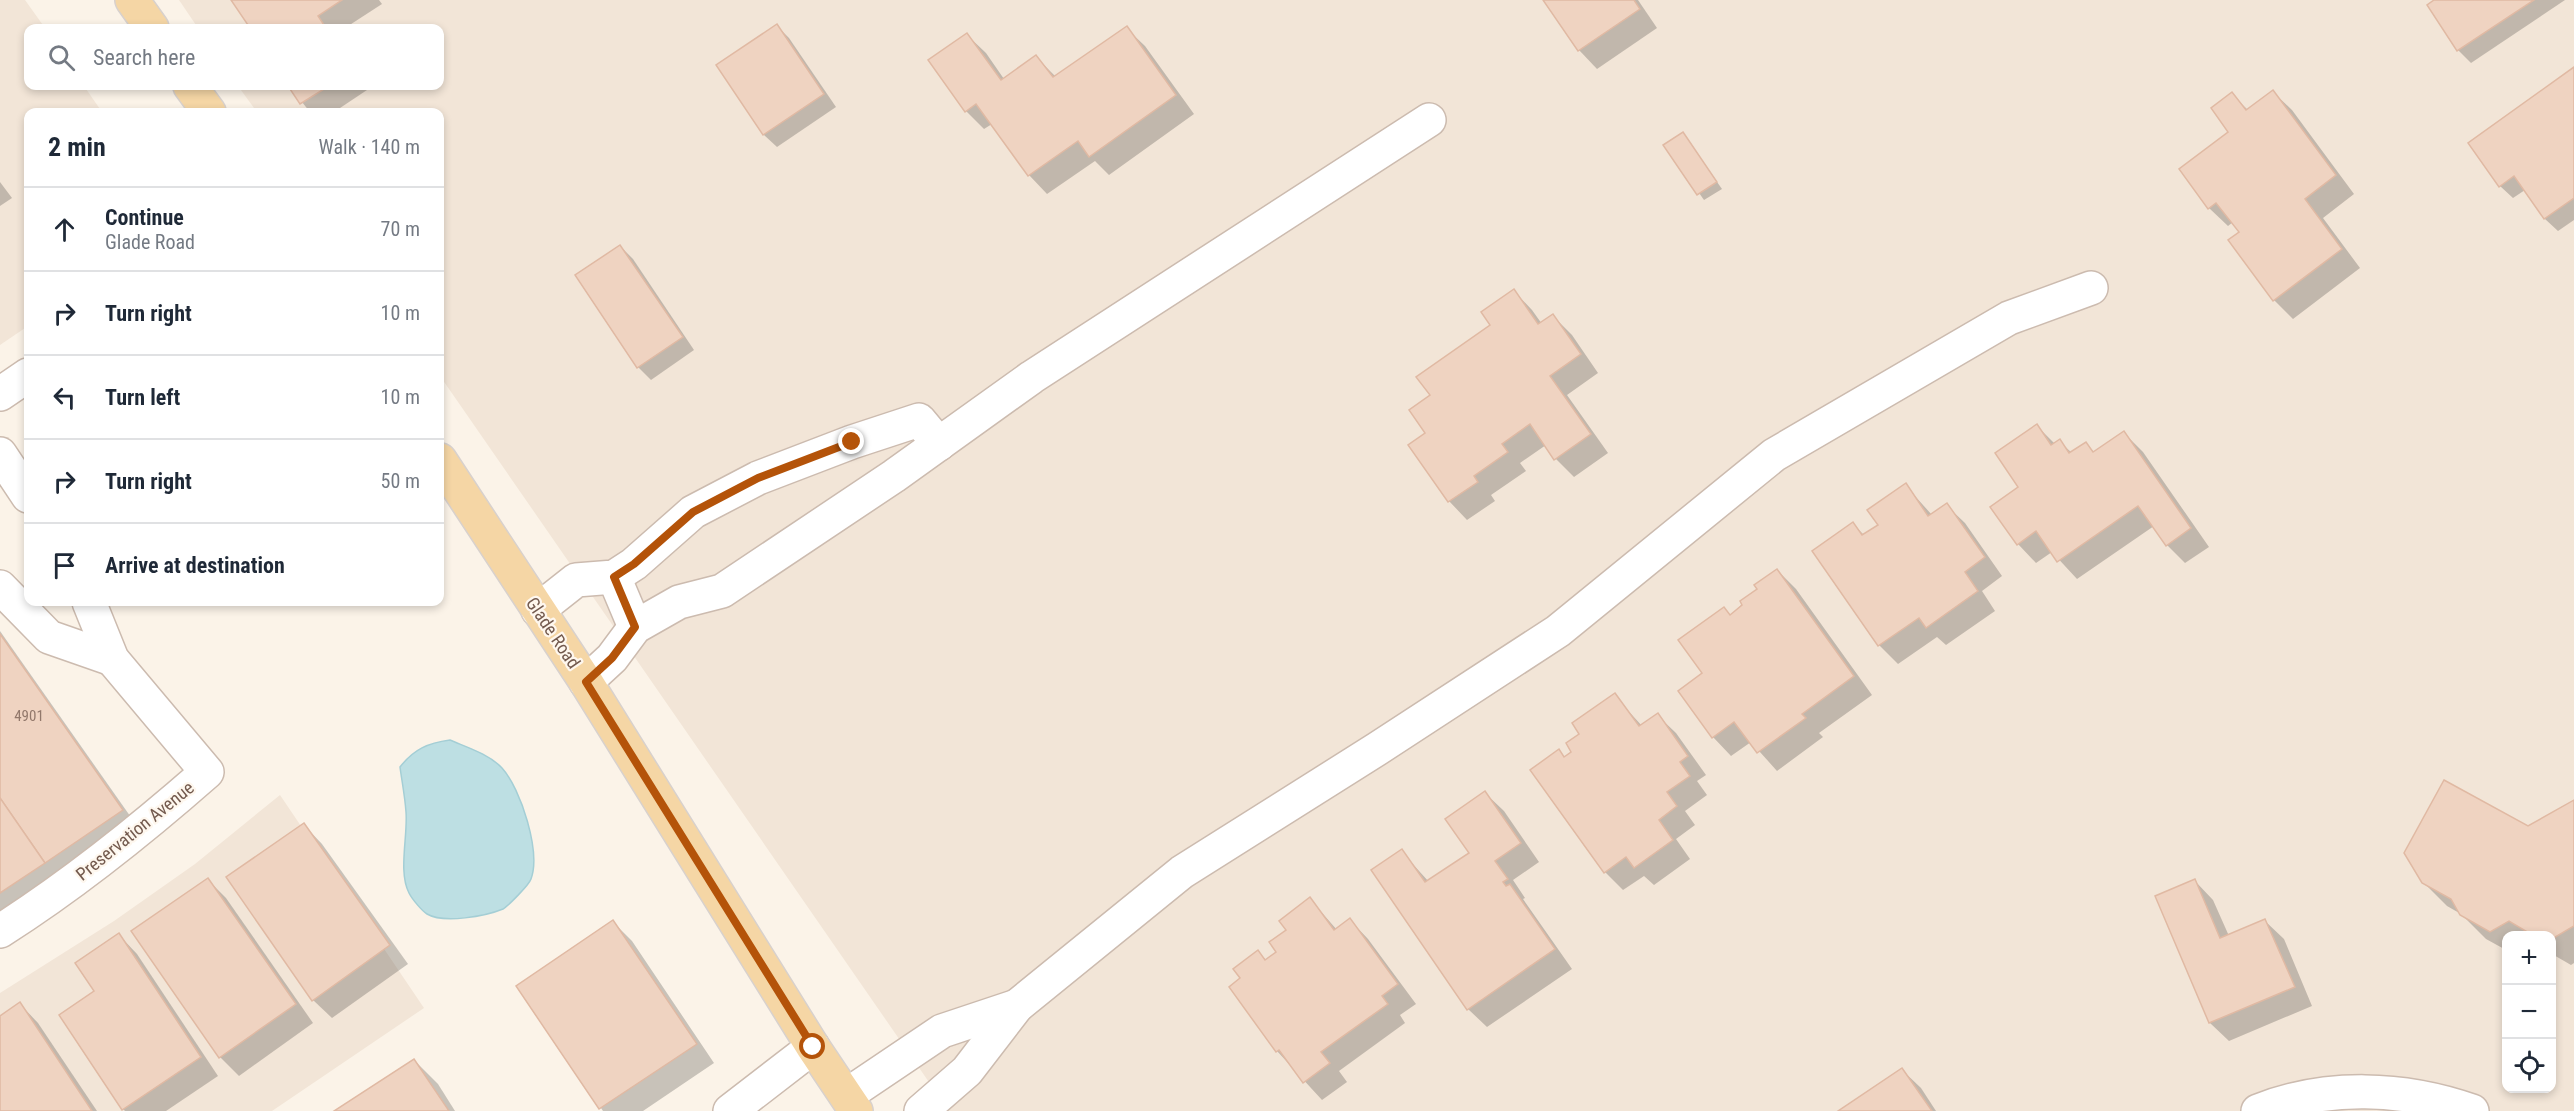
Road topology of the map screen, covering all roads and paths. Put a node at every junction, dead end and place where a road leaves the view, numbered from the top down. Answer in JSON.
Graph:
{"nodes":[{"id":1,"x":132,"y":0,"type":"edge"},
{"id":2,"x":149,"y":24,"type":"edge"},
{"id":3,"x":193,"y":90,"type":"edge"},
{"id":4,"x":206,"y":108,"type":"edge"},
{"id":5,"x":1429,"y":120,"type":"dead end"},
{"id":6,"x":2091,"y":288,"type":"dead end"},
{"id":7,"x":24,"y":378,"type":"edge"},
{"id":8,"x":0,"y":394,"type":"edge"},
{"id":9,"x":939,"y":444,"type":"junction"},
{"id":10,"x":0,"y":454,"type":"edge"},
{"id":11,"x":444,"y":466,"type":"edge"},
{"id":12,"x":24,"y":490,"type":"edge"},
{"id":13,"x":614,"y":577,"type":"junction"},
{"id":14,"x":0,"y":587,"type":"edge"},
{"id":15,"x":91,"y":606,"type":"edge"},
{"id":16,"x":538,"y":610,"type":"junction"},
{"id":17,"x":635,"y":627,"type":"junction"},
{"id":18,"x":112,"y":659,"type":"junction"},
{"id":19,"x":586,"y":682,"type":"junction"},
{"id":20,"x":0,"y":931,"type":"edge"},
{"id":21,"x":1017,"y":1006,"type":"junction"},
{"id":22,"x":813,"y":1047,"type":"junction"},
{"id":23,"x":852,"y":1103,"type":"edge"},
{"id":24,"x":730,"y":1111,"type":"edge"},
{"id":25,"x":921,"y":1111,"type":"edge"},
{"id":26,"x":2258,"y":1111,"type":"edge"},
{"id":27,"x":2472,"y":1111,"type":"edge"}],
"edges":[{"from":1,"to":2,"type":"main road"},
{"from":3,"to":4,"type":"main road"},
{"from":5,"to":9,"type":"street"},
{"from":6,"to":21,"type":"street"},
{"from":7,"to":8,"type":"street"},
{"from":9,"to":13,"type":"street"},
{"from":9,"to":17,"type":"street"},
{"from":10,"to":12,"type":"street"},
{"from":11,"to":16,"type":"main road","name":"Glade Road"},
{"from":13,"to":16,"type":"street"},
{"from":13,"to":17,"type":"street"},
{"from":14,"to":18,"type":"street"},
{"from":15,"to":18,"type":"street","name":"Preservation Avenue"},
{"from":16,"to":19,"type":"main road","name":"Glade Road"},
{"from":17,"to":19,"type":"street"},
{"from":18,"to":20,"type":"street","name":"Preservation Avenue"},
{"from":19,"to":22,"type":"main road","name":"Glade Road"},
{"from":21,"to":23,"type":"street"},
{"from":21,"to":25,"type":"street"},
{"from":22,"to":23,"type":"main road","name":"Glade Road"},
{"from":22,"to":24,"type":"street"},
{"from":26,"to":27,"type":"street"}]}
